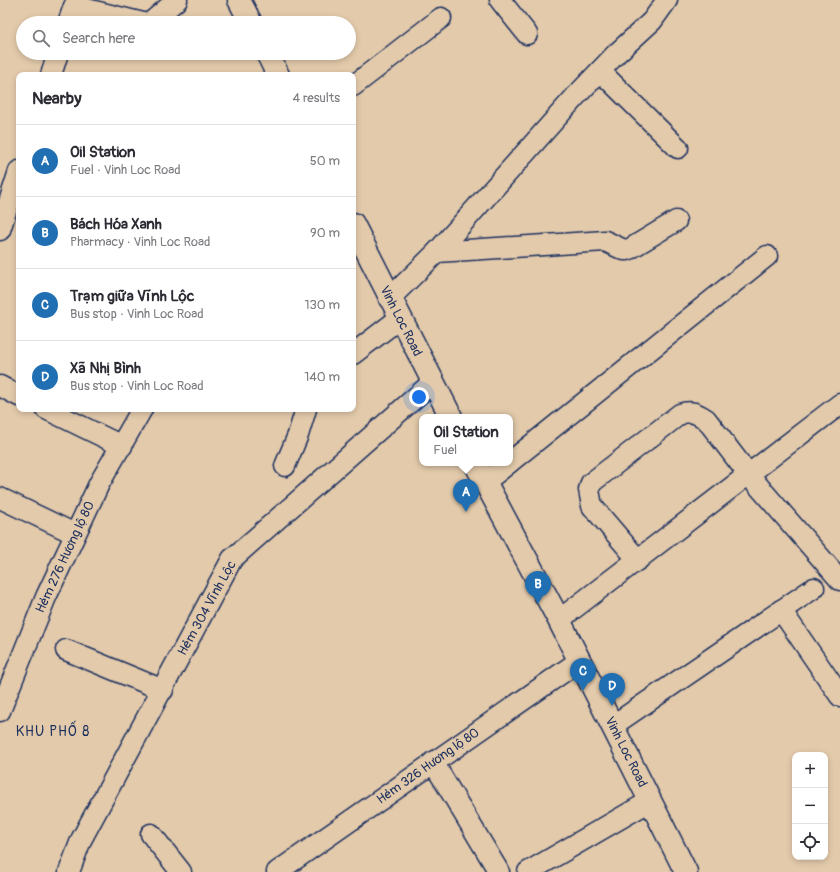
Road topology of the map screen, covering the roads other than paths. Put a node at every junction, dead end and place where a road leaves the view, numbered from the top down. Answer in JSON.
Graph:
{"nodes":[{"id":1,"x":177,"y":0,"type":"edge"},
{"id":2,"x":239,"y":0,"type":"edge"},
{"id":3,"x":500,"y":0,"type":"edge"},
{"id":4,"x":667,"y":0,"type":"edge"},
{"id":5,"x":70,"y":16,"type":"edge"},
{"id":6,"x":115,"y":16,"type":"edge"},
{"id":7,"x":158,"y":16,"type":"edge"},
{"id":8,"x":247,"y":16,"type":"edge"},
{"id":9,"x":441,"y":18,"type":"dead end"},
{"id":10,"x":527,"y":34,"type":"dead end"},
{"id":11,"x":56,"y":60,"type":"edge"},
{"id":12,"x":270,"y":60,"type":"edge"},
{"id":13,"x":600,"y":71,"type":"junction"},
{"id":14,"x":52,"y":72,"type":"edge"},
{"id":15,"x":276,"y":72,"type":"edge"},
{"id":16,"x":356,"y":84,"type":"edge"},
{"id":17,"x":678,"y":148,"type":"dead end"},
{"id":18,"x":16,"y":180,"type":"edge"},
{"id":19,"x":676,"y":221,"type":"dead end"},
{"id":20,"x":0,"y":230,"type":"edge"},
{"id":21,"x":356,"y":230,"type":"edge"},
{"id":22,"x":437,"y":252,"type":"junction"},
{"id":23,"x":767,"y":256,"type":"dead end"},
{"id":24,"x":389,"y":299,"type":"junction"},
{"id":25,"x":400,"y":318,"type":"junction"},
{"id":26,"x":356,"y":352,"type":"edge"},
{"id":27,"x":433,"y":382,"type":"junction"},
{"id":28,"x":0,"y":386,"type":"edge"},
{"id":29,"x":16,"y":394,"type":"edge"},
{"id":30,"x":838,"y":408,"type":"edge"},
{"id":31,"x":52,"y":412,"type":"edge"},
{"id":32,"x":140,"y":412,"type":"edge"},
{"id":33,"x":305,"y":412,"type":"edge"},
{"id":34,"x":449,"y":414,"type":"edge"},
{"id":35,"x":122,"y":446,"type":"junction"},
{"id":36,"x":513,"y":459,"type":"edge"},
{"id":37,"x":285,"y":466,"type":"dead end"},
{"id":38,"x":497,"y":466,"type":"edge"},
{"id":39,"x":480,"y":472,"type":"edge"},
{"id":40,"x":748,"y":474,"type":"junction"},
{"id":41,"x":0,"y":498,"type":"edge"},
{"id":42,"x":75,"y":534,"type":"junction"},
{"id":43,"x":638,"y":560,"type":"junction"},
{"id":44,"x":840,"y":580,"type":"edge"},
{"id":45,"x":814,"y":588,"type":"dead end"},
{"id":46,"x":781,"y":610,"type":"junction"},
{"id":47,"x":560,"y":620,"type":"junction"},
{"id":48,"x":66,"y":650,"type":"dead end"},
{"id":49,"x":579,"y":661,"type":"junction"},
{"id":50,"x":163,"y":690,"type":"junction"},
{"id":51,"x":840,"y":696,"type":"edge"},
{"id":52,"x":0,"y":711,"type":"edge"},
{"id":53,"x":612,"y":726,"type":"junction"},
{"id":54,"x":433,"y":762,"type":"junction"},
{"id":55,"x":650,"y":801,"type":"junction"},
{"id":56,"x":151,"y":834,"type":"dead end"},
{"id":57,"x":69,"y":872,"type":"edge"},
{"id":58,"x":181,"y":872,"type":"edge"},
{"id":59,"x":277,"y":872,"type":"edge"},
{"id":60,"x":499,"y":872,"type":"edge"},
{"id":61,"x":528,"y":872,"type":"edge"},
{"id":62,"x":686,"y":872,"type":"edge"}],
"edges":[{"from":1,"to":7,"type":"street"},
{"from":2,"to":8,"type":"main road"},
{"from":3,"to":10,"type":"street"},
{"from":4,"to":13,"type":"street"},
{"from":5,"to":6,"type":"street"},
{"from":9,"to":16,"type":"street"},
{"from":11,"to":14,"type":"street"},
{"from":12,"to":15,"type":"main road"},
{"from":13,"to":17,"type":"street"},
{"from":13,"to":22,"type":"street"},
{"from":18,"to":20,"type":"street"},
{"from":19,"to":22,"type":"street"},
{"from":21,"to":24,"type":"main road","name":"Vinh Loc Road"},
{"from":22,"to":24,"type":"street"},
{"from":23,"to":36,"type":"street"},
{"from":24,"to":25,"type":"main road","name":"Vinh Loc Road"},
{"from":25,"to":26,"type":"street"},
{"from":25,"to":27,"type":"main road","name":"Vinh Loc Road"},
{"from":27,"to":34,"type":"main road","name":"Vinh Loc Road"},
{"from":27,"to":50,"type":"street","name":"Hẻm 304 Vĩnh Lộc"},
{"from":28,"to":29,"type":"street"},
{"from":30,"to":40,"type":"street"},
{"from":31,"to":35,"type":"street"},
{"from":32,"to":35,"type":"street","name":"Hẻm 276 Hương lộ 80"},
{"from":33,"to":37,"type":"street"},
{"from":35,"to":42,"type":"street","name":"Hẻm 276 Hương lộ 80"},
{"from":38,"to":39,"type":"street"},
{"from":39,"to":47,"type":"main road","name":"Vinh Loc Road"},
{"from":40,"to":43,"type":"street"},
{"from":40,"to":43,"type":"street"},
{"from":40,"to":44,"type":"street"},
{"from":41,"to":42,"type":"street"},
{"from":42,"to":52,"type":"street","name":"Hẻm 276 Hương lộ 80"},
{"from":43,"to":47,"type":"street"},
{"from":45,"to":46,"type":"street"},
{"from":46,"to":51,"type":"street"},
{"from":46,"to":53,"type":"street"},
{"from":47,"to":49,"type":"main road","name":"Vinh Loc Road"},
{"from":48,"to":50,"type":"street"},
{"from":49,"to":53,"type":"main road","name":"Vinh Loc Road"},
{"from":49,"to":54,"type":"street","name":"Hẻm 326 Hương lộ 80"},
{"from":50,"to":57,"type":"street","name":"Hẻm 304 Vĩnh Lộc"},
{"from":53,"to":55,"type":"main road","name":"Vinh Loc Road"},
{"from":54,"to":59,"type":"street","name":"Hẻm 326 Hương lộ 80"},
{"from":54,"to":60,"type":"street"},
{"from":55,"to":61,"type":"street"},
{"from":55,"to":62,"type":"main road","name":"Vinh Loc Road"},
{"from":56,"to":58,"type":"street"}]}
